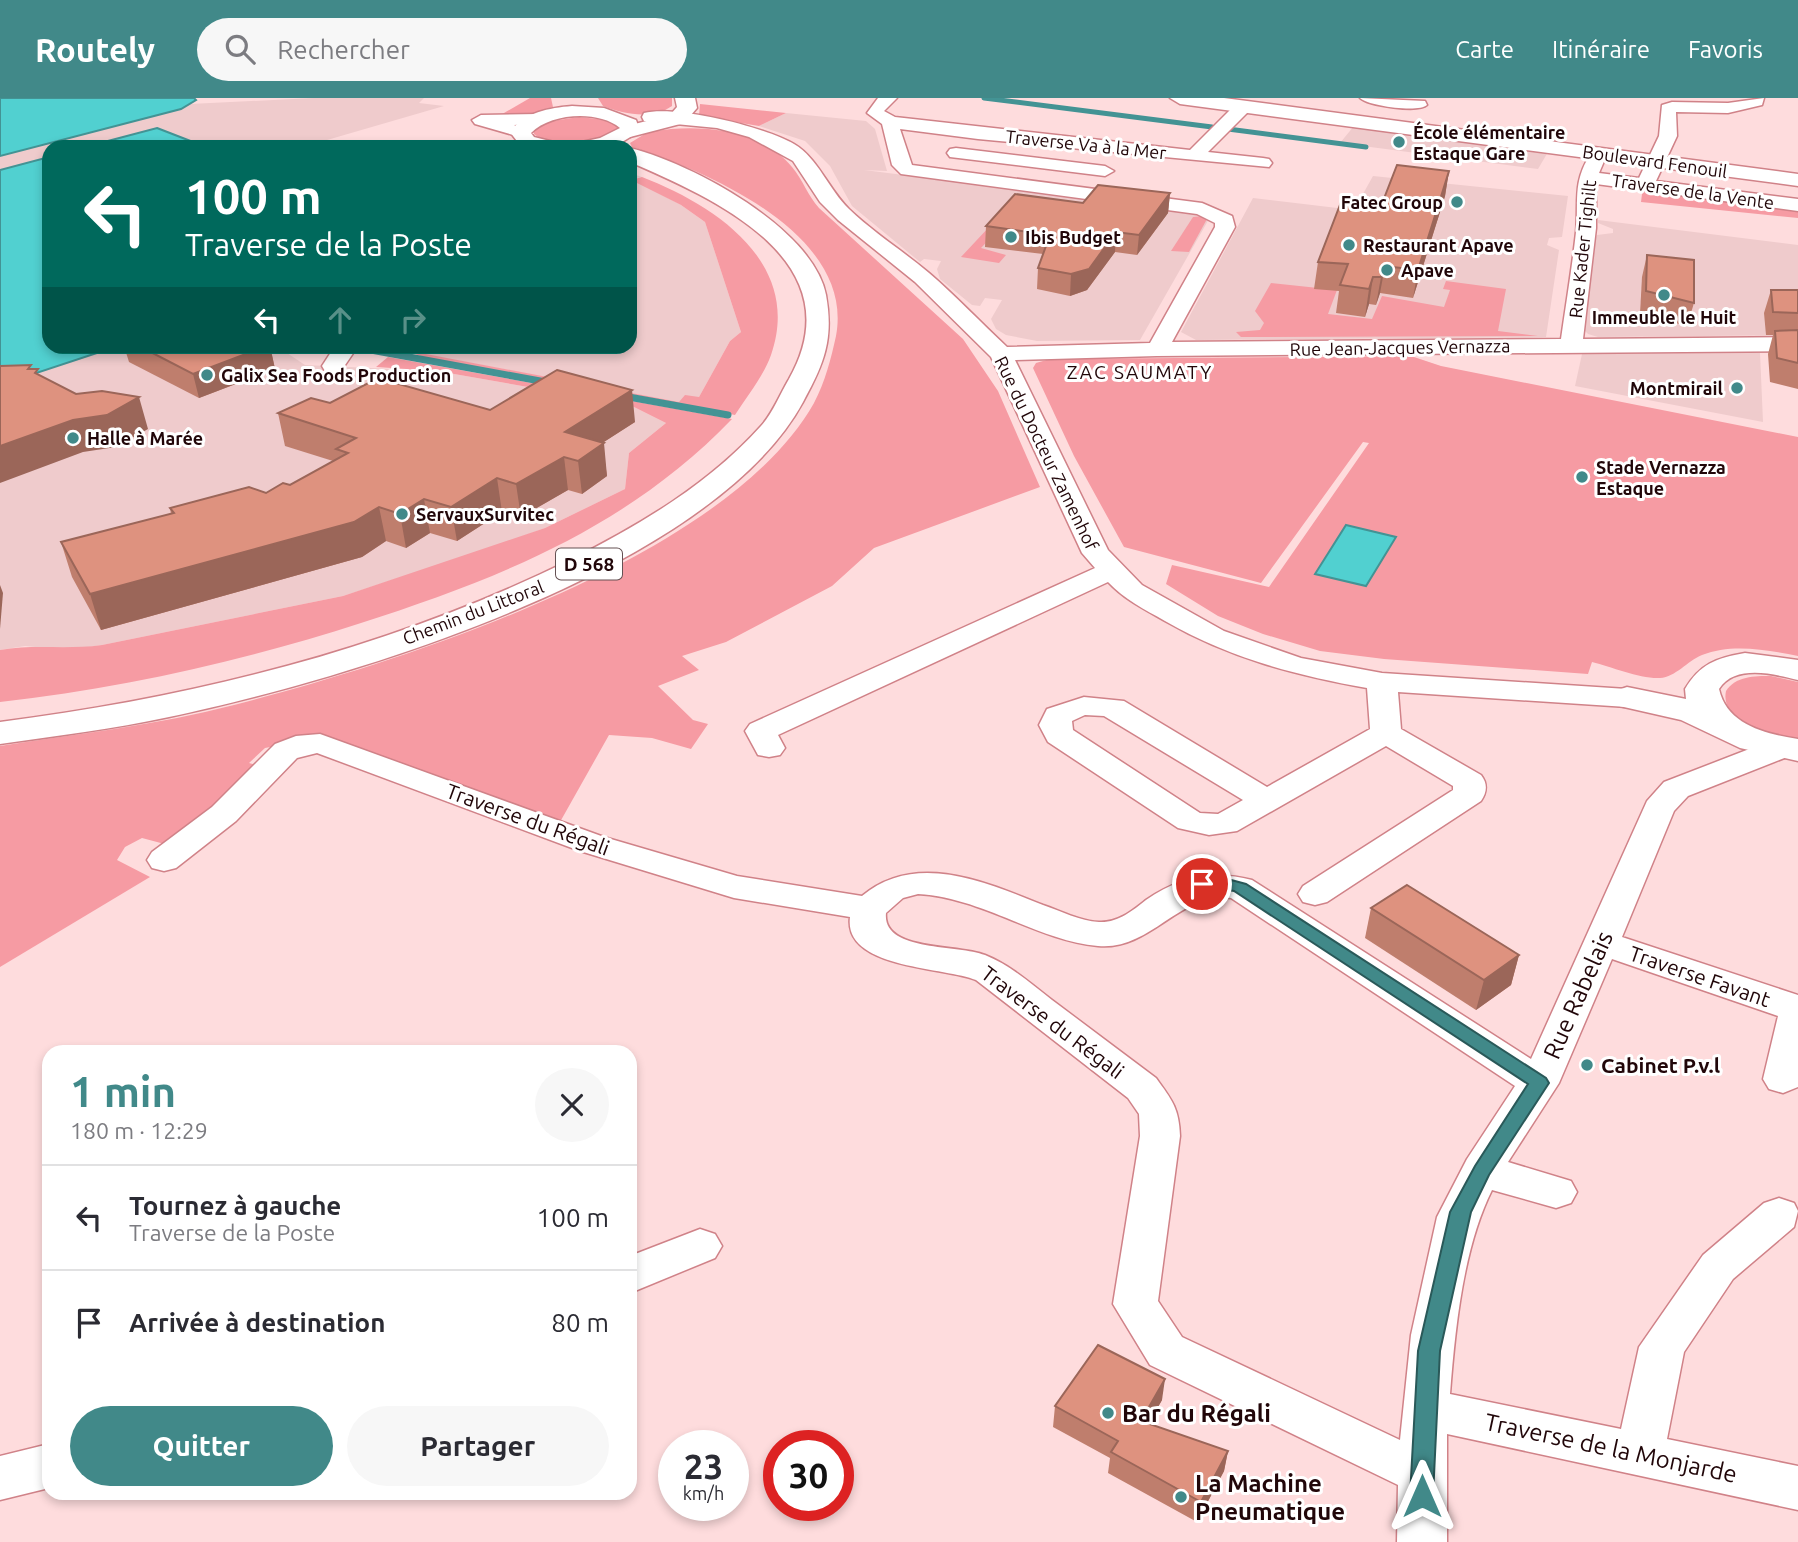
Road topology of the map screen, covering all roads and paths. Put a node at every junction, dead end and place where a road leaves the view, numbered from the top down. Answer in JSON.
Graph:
{"nodes":[{"id":1,"x":889,"y":98,"type":"edge"},
{"id":2,"x":1180,"y":98,"type":"edge"},
{"id":3,"x":1368,"y":98,"type":"edge"},
{"id":4,"x":1756,"y":98,"type":"edge"},
{"id":5,"x":1419,"y":105,"type":"dead end"},
{"id":6,"x":563,"y":106,"type":"edge"},
{"id":7,"x":591,"y":106,"type":"edge"},
{"id":8,"x":1244,"y":106,"type":"junction"},
{"id":9,"x":672,"y":112,"type":"edge"},
{"id":10,"x":465,"y":113,"type":"dead end"},
{"id":11,"x":538,"y":119,"type":"junction"},
{"id":12,"x":481,"y":120,"type":"junction"},
{"id":13,"x":890,"y":122,"type":"junction"},
{"id":14,"x":517,"y":138,"type":"edge"},
{"id":15,"x":623,"y":140,"type":"edge"},
{"id":16,"x":628,"y":140,"type":"edge"},
{"id":17,"x":637,"y":149,"type":"edge"},
{"id":18,"x":637,"y":150,"type":"edge"},
{"id":19,"x":1598,"y":154,"type":"junction"},
{"id":20,"x":1194,"y":156,"type":"junction"},
{"id":21,"x":1655,"y":161,"type":"junction"},
{"id":22,"x":1263,"y":163,"type":"dead end"},
{"id":23,"x":919,"y":172,"type":"junction"},
{"id":24,"x":1587,"y":177,"type":"junction"},
{"id":25,"x":1798,"y":180,"type":"edge"},
{"id":26,"x":1645,"y":185,"type":"junction"},
{"id":27,"x":1086,"y":194,"type":"junction"},
{"id":28,"x":1798,"y":205,"type":"edge"},
{"id":29,"x":1798,"y":344,"type":"edge"},
{"id":30,"x":1571,"y":346,"type":"junction"},
{"id":31,"x":1157,"y":349,"type":"junction"},
{"id":32,"x":1001,"y":354,"type":"junction"},
{"id":33,"x":1112,"y":570,"type":"junction"},
{"id":34,"x":1798,"y":670,"type":"edge"},
{"id":35,"x":1705,"y":681,"type":"junction"},
{"id":36,"x":1382,"y":682,"type":"junction"},
{"id":37,"x":1627,"y":698,"type":"junction"},
{"id":38,"x":0,"y":714,"type":"edge"},
{"id":39,"x":0,"y":733,"type":"edge"},
{"id":40,"x":1386,"y":733,"type":"junction"},
{"id":41,"x":1729,"y":741,"type":"junction"},
{"id":42,"x":769,"y":748,"type":"dead end"},
{"id":43,"x":1790,"y":749,"type":"edge"},
{"id":44,"x":1266,"y":800,"type":"junction"},
{"id":45,"x":164,"y":860,"type":"dead end"},
{"id":46,"x":1315,"y":894,"type":"dead end"},
{"id":47,"x":869,"y":909,"type":"junction"},
{"id":48,"x":1602,"y":943,"type":"junction"},
{"id":49,"x":1798,"y":1011,"type":"edge"},
{"id":50,"x":1783,"y":1079,"type":"dead end"},
{"id":51,"x":1539,"y":1083,"type":"junction"},
{"id":52,"x":1482,"y":1171,"type":"junction"},
{"id":53,"x":1556,"y":1192,"type":"dead end"},
{"id":54,"x":1779,"y":1215,"type":"dead end"},
{"id":55,"x":700,"y":1246,"type":"dead end"},
{"id":56,"x":637,"y":1272,"type":"edge"},
{"id":57,"x":1424,"y":1409,"type":"junction"},
{"id":58,"x":1640,"y":1453,"type":"junction"},
{"id":59,"x":42,"y":1468,"type":"edge"},
{"id":60,"x":1421,"y":1473,"type":"junction"},
{"id":61,"x":0,"y":1478,"type":"edge"},
{"id":62,"x":1798,"y":1488,"type":"edge"},
{"id":63,"x":1422,"y":1542,"type":"edge"}],
"edges":[{"from":1,"to":13,"type":"street"},
{"from":2,"to":8,"type":"main road","name":"Boulevard Fenouil"},
{"from":3,"to":5,"type":"street"},
{"from":4,"to":21,"type":"street"},
{"from":6,"to":7,"type":"main road"},
{"from":6,"to":11,"type":"main road"},
{"from":7,"to":15,"type":"main road"},
{"from":8,"to":19,"type":"main road","name":"Boulevard Fenouil"},
{"from":8,"to":20,"type":"street"},
{"from":9,"to":16,"type":"main road"},
{"from":9,"to":32,"type":"street","name":"Rue du Docteur Zamenhof"},
{"from":10,"to":12,"type":"street"},
{"from":11,"to":12,"type":"street"},
{"from":11,"to":14,"type":"main road"},
{"from":12,"to":14,"type":"street"},
{"from":13,"to":20,"type":"street","name":"Traverse Va à la Mer"},
{"from":13,"to":23,"type":"street"},
{"from":17,"to":39,"type":"main road","name":"Chemin du Littoral","number":"D 568"},
{"from":18,"to":38,"type":"main road","name":"Chemin du Littoral","number":"D 568"},
{"from":19,"to":21,"type":"main road","name":"Boulevard Fenouil"},
{"from":19,"to":24,"type":"street","name":"Rue Kader Tighilt"},
{"from":20,"to":22,"type":"street"},
{"from":21,"to":25,"type":"main road","name":"Boulevard Fenouil"},
{"from":21,"to":26,"type":"street"},
{"from":23,"to":27,"type":"street"},
{"from":23,"to":27,"type":"street"},
{"from":24,"to":26,"type":"street","name":"Traverse de la Vente"},
{"from":24,"to":30,"type":"street","name":"Rue Kader Tighilt"},
{"from":26,"to":28,"type":"street","name":"Traverse de la Vente"},
{"from":27,"to":31,"type":"street"},
{"from":29,"to":30,"type":"street","name":"Rue Jean-Jacques Vernazza"},
{"from":30,"to":31,"type":"street","name":"Rue Jean-Jacques Vernazza"},
{"from":31,"to":32,"type":"street","name":"Rue Jean-Jacques Vernazza"},
{"from":32,"to":33,"type":"street","name":"Rue du Docteur Zamenhof"},
{"from":33,"to":36,"type":"street","name":"Rue du Docteur Zamenhof"},
{"from":33,"to":42,"type":"street"},
{"from":34,"to":35,"type":"main road","name":"Rue du Docteur Zamenhof"},
{"from":35,"to":37,"type":"main road","name":"Rue du Docteur Zamenhof"},
{"from":35,"to":41,"type":"main road"},
{"from":36,"to":37,"type":"street","name":"Rue du Docteur Zamenhof"},
{"from":36,"to":40,"type":"street"},
{"from":37,"to":41,"type":"main road","name":"Rue du Docteur Zamenhof"},
{"from":40,"to":44,"type":"street"},
{"from":40,"to":46,"type":"street"},
{"from":41,"to":43,"type":"main road","name":"Rue du Docteur Zamenhof"},
{"from":41,"to":48,"type":"street","name":"Rue Rabelais"},
{"from":44,"to":44,"type":"street"},
{"from":45,"to":47,"type":"street","name":"Traverse du Régali"},
{"from":47,"to":51,"type":"street"},
{"from":47,"to":60,"type":"street","name":"Traverse du Régali"},
{"from":48,"to":49,"type":"street","name":"Traverse Favant"},
{"from":48,"to":51,"type":"street","name":"Rue Rabelais"},
{"from":49,"to":50,"type":"street"},
{"from":51,"to":52,"type":"street","name":"Rue Rabelais"},
{"from":52,"to":53,"type":"street"},
{"from":52,"to":57,"type":"street","name":"Rue Rabelais"},
{"from":54,"to":58,"type":"street"},
{"from":55,"to":56,"type":"street"},
{"from":57,"to":58,"type":"street","name":"Traverse de la Monjarde"},
{"from":57,"to":60,"type":"street","name":"Rue Rabelais"},
{"from":58,"to":62,"type":"street","name":"Traverse de la Monjarde"},
{"from":59,"to":61,"type":"street"},
{"from":60,"to":63,"type":"street","name":"Rue Rabelais"}]}
